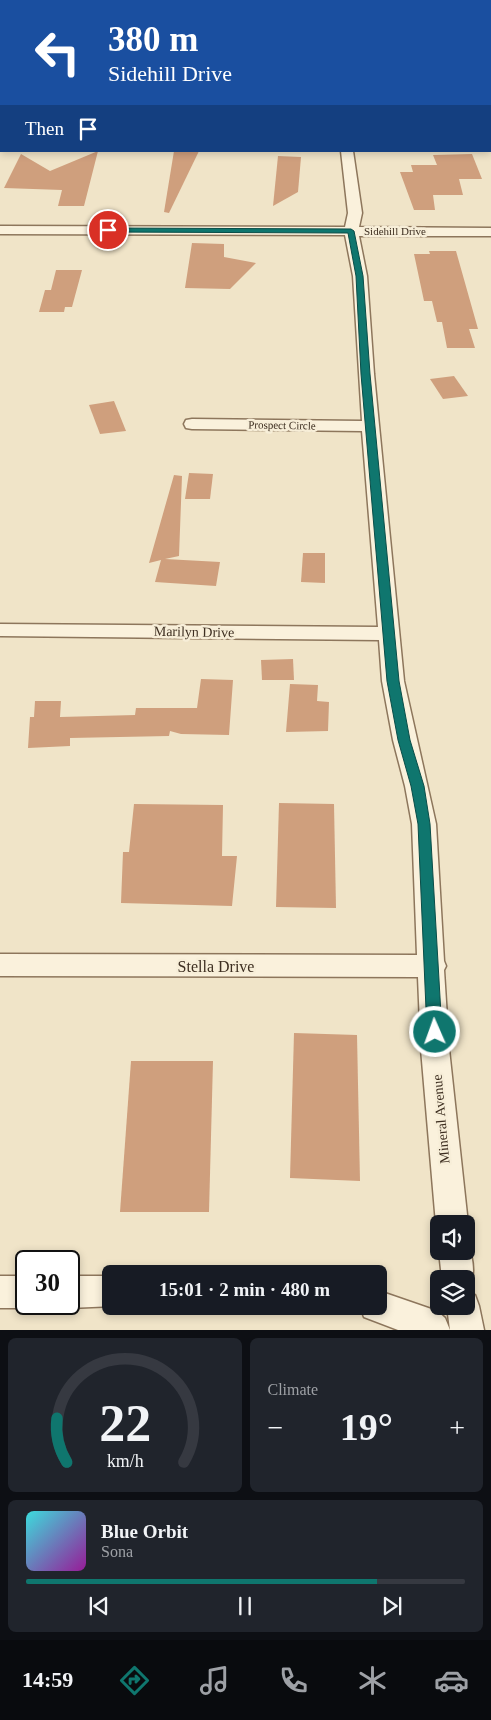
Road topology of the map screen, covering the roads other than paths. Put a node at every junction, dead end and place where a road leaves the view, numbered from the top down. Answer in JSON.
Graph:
{"nodes":[{"id":1,"x":347,"y":152,"type":"edge"},
{"id":2,"x":0,"y":230,"type":"edge"},
{"id":3,"x":351,"y":231,"type":"junction"},
{"id":4,"x":491,"y":232,"type":"edge"},
{"id":5,"x":192,"y":424,"type":"dead end"},
{"id":6,"x":371,"y":426,"type":"junction"},
{"id":7,"x":0,"y":630,"type":"edge"},
{"id":8,"x":389,"y":634,"type":"junction"},
{"id":9,"x":0,"y":965,"type":"edge"},
{"id":10,"x":433,"y":966,"type":"junction"},
{"id":11,"x":451,"y":1215,"type":"edge"},
{"id":12,"x":0,"y":1292,"type":"edge"},
{"id":13,"x":15,"y":1292,"type":"edge"},
{"id":14,"x":80,"y":1292,"type":"edge"},
{"id":15,"x":102,"y":1292,"type":"edge"},
{"id":16,"x":387,"y":1310,"type":"edge"},
{"id":17,"x":464,"y":1315,"type":"edge"},
{"id":18,"x":433,"y":1330,"type":"edge"},
{"id":19,"x":467,"y":1330,"type":"edge"}],
"edges":[{"from":1,"to":3,"type":"street","name":"Mineral Avenue"},
{"from":2,"to":3,"type":"street","name":"Sidehill Drive"},
{"from":3,"to":4,"type":"street","name":"Sidehill Drive"},
{"from":3,"to":6,"type":"street","name":"Mineral Avenue"},
{"from":5,"to":6,"type":"street","name":"Prospect Circle"},
{"from":6,"to":8,"type":"street","name":"Mineral Avenue"},
{"from":7,"to":8,"type":"street","name":"Marilyn Drive"},
{"from":8,"to":10,"type":"street","name":"Mineral Avenue"},
{"from":9,"to":10,"type":"street","name":"Stella Drive"},
{"from":10,"to":11,"type":"street","name":"Mineral Avenue"},
{"from":12,"to":13,"type":"street"},
{"from":14,"to":15,"type":"street"},
{"from":16,"to":18,"type":"street"},
{"from":17,"to":19,"type":"street"}]}
